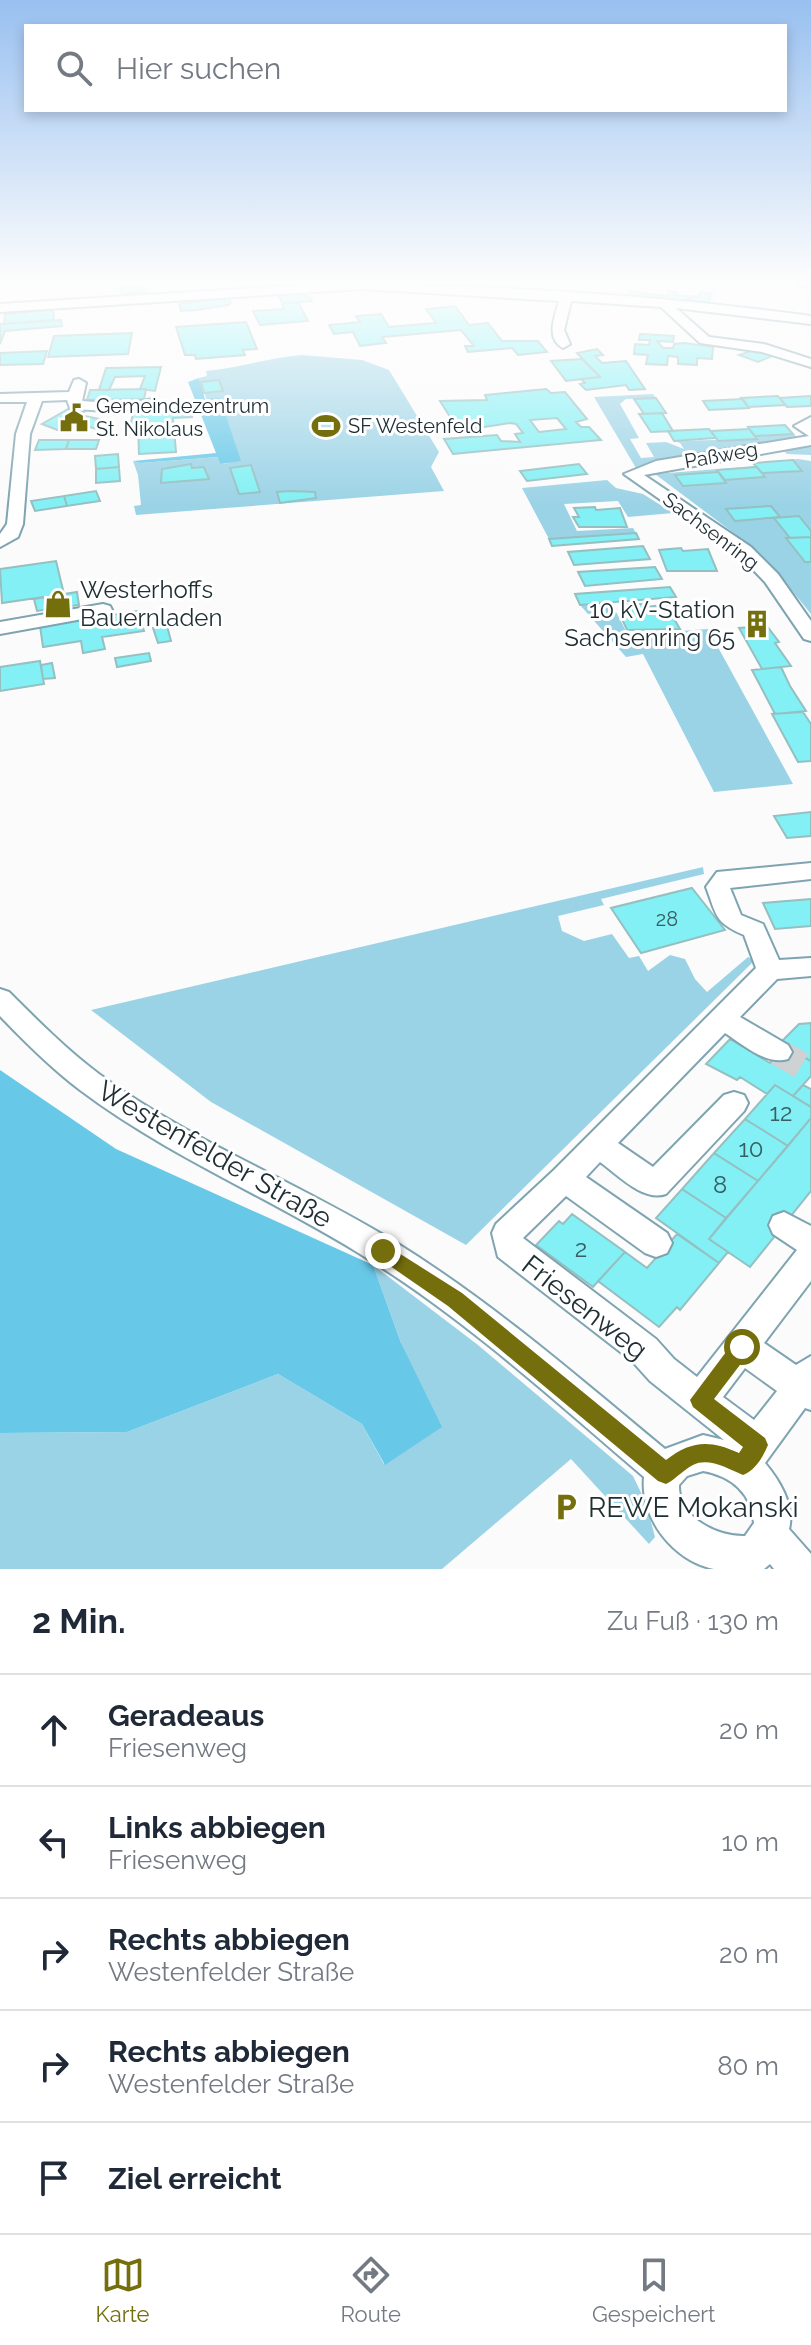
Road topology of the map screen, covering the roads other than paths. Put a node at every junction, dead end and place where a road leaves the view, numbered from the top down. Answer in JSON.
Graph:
{"nodes":[{"id":1,"x":36,"y":397,"type":"junction"},
{"id":2,"x":0,"y":398,"type":"edge"},
{"id":3,"x":153,"y":403,"type":"dead end"},
{"id":4,"x":811,"y":421,"type":"edge"},
{"id":5,"x":811,"y":432,"type":"edge"},
{"id":6,"x":811,"y":440,"type":"edge"},
{"id":7,"x":634,"y":477,"type":"joint"},
{"id":8,"x":0,"y":542,"type":"edge"},
{"id":9,"x":103,"y":610,"type":"dead end"},
{"id":10,"x":0,"y":628,"type":"edge"},
{"id":11,"x":811,"y":635,"type":"edge"},
{"id":12,"x":811,"y":871,"type":"edge"},
{"id":13,"x":811,"y":967,"type":"edge"},
{"id":14,"x":770,"y":970,"type":"junction"},
{"id":15,"x":0,"y":999,"type":"edge"},
{"id":16,"x":722,"y":1019,"type":"junction"},
{"id":17,"x":778,"y":1052,"type":"tunnel mouth"},
{"id":18,"x":734,"y":1103,"type":"dead end"},
{"id":19,"x":598,"y":1145,"type":"junction"},
{"id":20,"x":565,"y":1179,"type":"junction"},
{"id":21,"x":784,"y":1225,"type":"dead end"},
{"id":22,"x":811,"y":1242,"type":"edge"},
{"id":23,"x":656,"y":1243,"type":"dead end"},
{"id":24,"x":811,"y":1256,"type":"edge"},
{"id":25,"x":742,"y":1347,"type":"junction"},
{"id":26,"x":807,"y":1384,"type":"edge"},
{"id":27,"x":704,"y":1394,"type":"junction"},
{"id":28,"x":750,"y":1455,"type":"junction"},
{"id":29,"x":666,"y":1473,"type":"junction"},
{"id":30,"x":760,"y":1554,"type":"edge"},
{"id":31,"x":799,"y":1569,"type":"edge"}],
"edges":[{"from":1,"to":2,"type":"street"},
{"from":1,"to":3,"type":"street"},
{"from":1,"to":8,"type":"street"},
{"from":4,"to":5,"type":"street"},
{"from":6,"to":7,"type":"street","name":"Paßweg"},
{"from":7,"to":11,"type":"street","name":"Sachsenring"},
{"from":9,"to":10,"type":"street"},
{"from":12,"to":14,"type":"street"},
{"from":13,"to":14,"type":"street"},
{"from":14,"to":16,"type":"street","name":"Friesenweg"},
{"from":15,"to":29,"type":"street","name":"Westenfelder Straße"},
{"from":16,"to":17,"type":"street"},
{"from":16,"to":19,"type":"street","name":"Friesenweg"},
{"from":18,"to":19,"type":"street"},
{"from":19,"to":20,"type":"street","name":"Friesenweg"},
{"from":20,"to":23,"type":"street"},
{"from":20,"to":27,"type":"street","name":"Friesenweg"},
{"from":21,"to":22,"type":"street"},
{"from":24,"to":25,"type":"street"},
{"from":25,"to":26,"type":"street"},
{"from":25,"to":27,"type":"street"},
{"from":26,"to":28,"type":"street"},
{"from":27,"to":28,"type":"street","name":"Friesenweg"},
{"from":28,"to":29,"type":"street"},
{"from":28,"to":30,"type":"street"},
{"from":29,"to":30,"type":"street"},
{"from":30,"to":31,"type":"street"}]}
